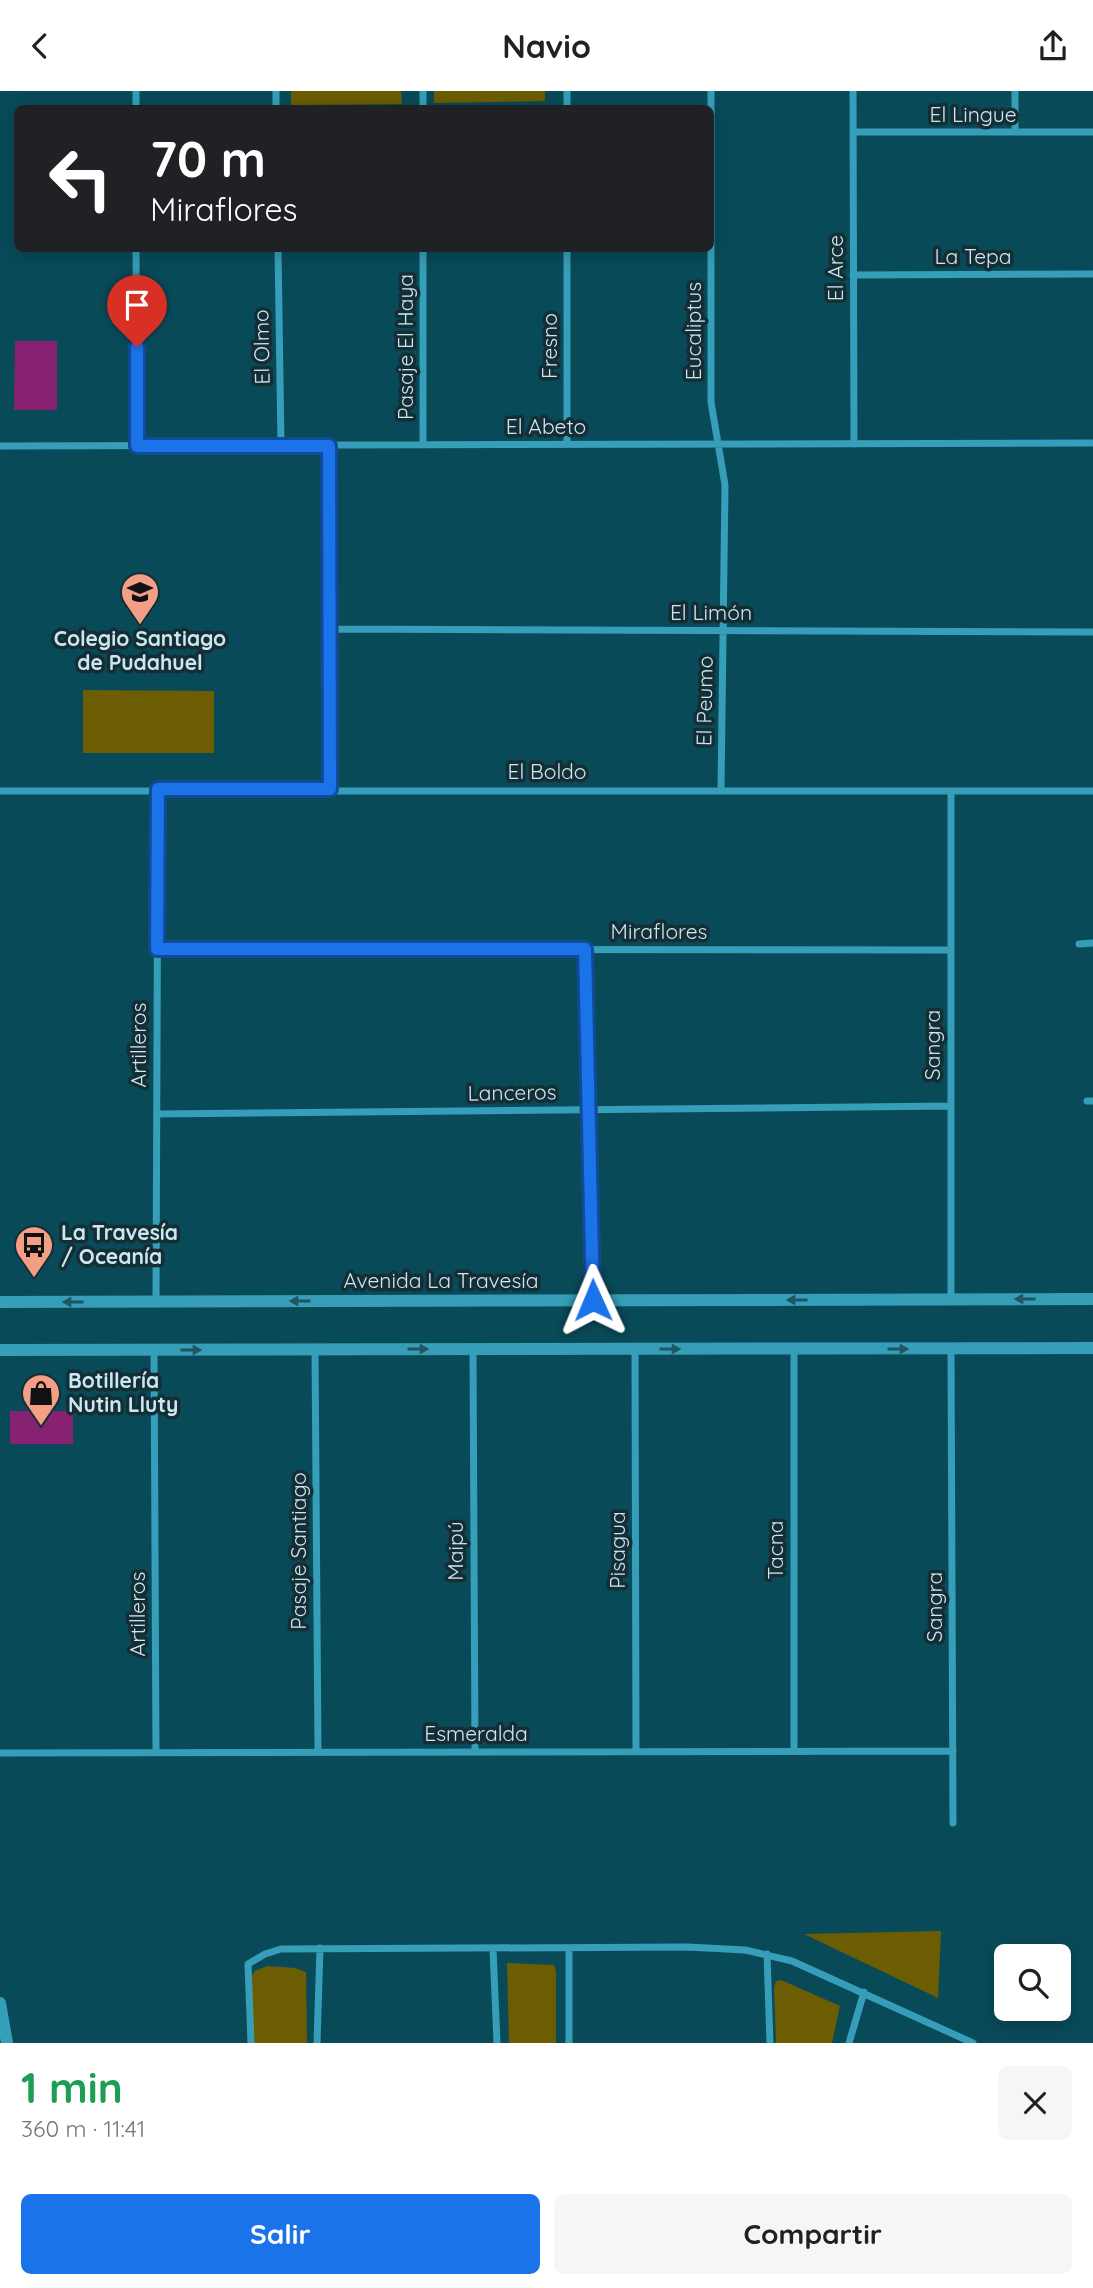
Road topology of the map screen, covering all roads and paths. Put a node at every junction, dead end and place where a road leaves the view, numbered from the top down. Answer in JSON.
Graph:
{"nodes":[{"id":1,"x":853,"y":91,"type":"edge"},
{"id":2,"x":1015,"y":91,"type":"edge"},
{"id":3,"x":853,"y":132,"type":"junction"},
{"id":4,"x":1015,"y":132,"type":"junction"},
{"id":5,"x":1093,"y":132,"type":"edge"},
{"id":6,"x":136,"y":252,"type":"edge"},
{"id":7,"x":278,"y":252,"type":"edge"},
{"id":8,"x":423,"y":252,"type":"edge"},
{"id":9,"x":567,"y":252,"type":"edge"},
{"id":10,"x":711,"y":252,"type":"edge"},
{"id":11,"x":1093,"y":274,"type":"edge"},
{"id":12,"x":853,"y":275,"type":"junction"},
{"id":13,"x":1093,"y":443,"type":"edge"},
{"id":14,"x":567,"y":444,"type":"junction"},
{"id":15,"x":719,"y":444,"type":"junction"},
{"id":16,"x":853,"y":444,"type":"junction"},
{"id":17,"x":281,"y":445,"type":"junction"},
{"id":18,"x":423,"y":445,"type":"junction"},
{"id":19,"x":0,"y":446,"type":"edge"},
{"id":20,"x":137,"y":446,"type":"junction"},
{"id":21,"x":329,"y":446,"type":"junction"},
{"id":22,"x":330,"y":629,"type":"junction"},
{"id":23,"x":723,"y":630,"type":"junction"},
{"id":24,"x":1093,"y":632,"type":"edge"},
{"id":25,"x":158,"y":789,"type":"junction"},
{"id":26,"x":330,"y":789,"type":"junction"},
{"id":27,"x":722,"y":790,"type":"junction"},
{"id":28,"x":0,"y":791,"type":"edge"},
{"id":29,"x":951,"y":791,"type":"junction"},
{"id":30,"x":1093,"y":791,"type":"edge"},
{"id":31,"x":1093,"y":943,"type":"edge"},
{"id":32,"x":1079,"y":944,"type":"dead end"},
{"id":33,"x":157,"y":949,"type":"junction"},
{"id":34,"x":585,"y":949,"type":"junction"},
{"id":35,"x":951,"y":950,"type":"junction"},
{"id":36,"x":951,"y":1106,"type":"junction"},
{"id":37,"x":588,"y":1110,"type":"junction"},
{"id":38,"x":157,"y":1114,"type":"junction"},
{"id":39,"x":951,"y":1299,"type":"junction"},
{"id":40,"x":1093,"y":1299,"type":"edge"},
{"id":41,"x":593,"y":1300,"type":"junction"},
{"id":42,"x":156,"y":1301,"type":"junction"},
{"id":43,"x":0,"y":1302,"type":"edge"},
{"id":44,"x":1093,"y":1348,"type":"edge"},
{"id":45,"x":473,"y":1349,"type":"junction"},
{"id":46,"x":635,"y":1349,"type":"junction"},
{"id":47,"x":794,"y":1349,"type":"junction"},
{"id":48,"x":951,"y":1349,"type":"junction"},
{"id":49,"x":0,"y":1350,"type":"edge"},
{"id":50,"x":154,"y":1350,"type":"junction"},
{"id":51,"x":315,"y":1350,"type":"junction"},
{"id":52,"x":636,"y":1751,"type":"junction"},
{"id":53,"x":794,"y":1751,"type":"junction"},
{"id":54,"x":953,"y":1751,"type":"junction"},
{"id":55,"x":156,"y":1752,"type":"junction"},
{"id":56,"x":318,"y":1752,"type":"junction"},
{"id":57,"x":475,"y":1752,"type":"junction"},
{"id":58,"x":0,"y":1753,"type":"edge"},
{"id":59,"x":953,"y":1823,"type":"dead end"},
{"id":60,"x":320,"y":1948,"type":"junction"},
{"id":61,"x":569,"y":1948,"type":"junction"},
{"id":62,"x":493,"y":1949,"type":"junction"},
{"id":63,"x":767,"y":1954,"type":"junction"},
{"id":64,"x":864,"y":1992,"type":"junction"},
{"id":65,"x":0,"y":2003,"type":"edge"},
{"id":66,"x":7,"y":2043,"type":"edge"},
{"id":67,"x":251,"y":2043,"type":"edge"},
{"id":68,"x":317,"y":2043,"type":"edge"},
{"id":69,"x":497,"y":2043,"type":"edge"},
{"id":70,"x":569,"y":2043,"type":"edge"},
{"id":71,"x":770,"y":2043,"type":"edge"},
{"id":72,"x":849,"y":2043,"type":"edge"},
{"id":73,"x":973,"y":2043,"type":"edge"}],
"edges":[{"from":1,"to":3,"type":"street","name":"El Arce"},
{"from":2,"to":4,"type":"street"},
{"from":3,"to":4,"type":"street","name":"El Lingue"},
{"from":3,"to":12,"type":"street","name":"El Arce"},
{"from":4,"to":5,"type":"street","name":"El Lingue"},
{"from":6,"to":20,"type":"street"},
{"from":7,"to":17,"type":"street","name":"El Olmo"},
{"from":8,"to":18,"type":"street","name":"Pasaje El Haya"},
{"from":9,"to":14,"type":"street","name":"Fresno"},
{"from":10,"to":15,"type":"street","name":"Eucaliptus"},
{"from":11,"to":12,"type":"street","name":"La Tepa"},
{"from":12,"to":16,"type":"street","name":"El Arce"},
{"from":13,"to":16,"type":"street","name":"El Abeto"},
{"from":14,"to":15,"type":"street","name":"El Abeto"},
{"from":14,"to":18,"type":"street","name":"El Abeto"},
{"from":15,"to":16,"type":"street","name":"El Abeto"},
{"from":15,"to":23,"type":"street","name":"El Peumo"},
{"from":17,"to":20,"type":"street","name":"El Abeto"},
{"from":17,"to":21,"type":"street","name":"El Abeto"},
{"from":18,"to":21,"type":"street","name":"El Abeto"},
{"from":19,"to":20,"type":"street","name":"El Abeto"},
{"from":21,"to":22,"type":"street"},
{"from":22,"to":23,"type":"street","name":"El Limón"},
{"from":22,"to":26,"type":"street"},
{"from":23,"to":24,"type":"street","name":"El Limón"},
{"from":23,"to":27,"type":"street","name":"El Peumo"},
{"from":25,"to":26,"type":"street","name":"El Boldo"},
{"from":25,"to":28,"type":"street","name":"El Boldo"},
{"from":25,"to":33,"type":"street","name":"Artilleros"},
{"from":26,"to":27,"type":"street","name":"El Boldo"},
{"from":27,"to":29,"type":"street","name":"El Boldo"},
{"from":29,"to":30,"type":"street","name":"El Boldo"},
{"from":29,"to":35,"type":"street","name":"Sangra"},
{"from":31,"to":32,"type":"street"},
{"from":33,"to":34,"type":"street","name":"Miraflores"},
{"from":33,"to":38,"type":"street","name":"Artilleros"},
{"from":34,"to":35,"type":"street","name":"Miraflores"},
{"from":34,"to":37,"type":"street"},
{"from":35,"to":36,"type":"street","name":"Sangra"},
{"from":36,"to":37,"type":"street","name":"Lanceros"},
{"from":36,"to":39,"type":"street","name":"Sangra"},
{"from":37,"to":38,"type":"street","name":"Lanceros"},
{"from":37,"to":41,"type":"street"},
{"from":38,"to":42,"type":"street","name":"Artilleros"},
{"from":40,"to":39,"type":"street","name":"Avenida La Travesía","one_way":true},
{"from":39,"to":41,"type":"street","name":"Avenida La Travesía","one_way":true},
{"from":41,"to":42,"type":"street","name":"Avenida La Travesía","one_way":true},
{"from":42,"to":43,"type":"street","name":"Avenida La Travesía","one_way":true},
{"from":44,"to":48,"type":"street"},
{"from":45,"to":46,"type":"street"},
{"from":51,"to":45,"type":"street","one_way":true},
{"from":45,"to":57,"type":"street","name":"Maipú"},
{"from":46,"to":47,"type":"street","one_way":true},
{"from":46,"to":52,"type":"street","name":"Pisagua"},
{"from":47,"to":48,"type":"street","one_way":true},
{"from":47,"to":53,"type":"street","name":"Tacna"},
{"from":48,"to":54,"type":"street","name":"Sangra"},
{"from":49,"to":50,"type":"street"},
{"from":50,"to":51,"type":"street","one_way":true},
{"from":50,"to":55,"type":"street","name":"Artilleros"},
{"from":51,"to":56,"type":"street","name":"Pasaje Santiago"},
{"from":52,"to":53,"type":"street","name":"Esmeralda"},
{"from":52,"to":57,"type":"street","name":"Esmeralda"},
{"from":53,"to":54,"type":"street","name":"Esmeralda"},
{"from":54,"to":59,"type":"street","name":"Sangra"},
{"from":55,"to":56,"type":"street","name":"Esmeralda"},
{"from":55,"to":58,"type":"street","name":"Esmeralda"},
{"from":56,"to":57,"type":"street","name":"Esmeralda"},
{"from":60,"to":62,"type":"street"},
{"from":60,"to":67,"type":"street"},
{"from":60,"to":68,"type":"street"},
{"from":61,"to":62,"type":"street"},
{"from":61,"to":63,"type":"street"},
{"from":61,"to":70,"type":"street"},
{"from":62,"to":69,"type":"street"},
{"from":63,"to":64,"type":"street"},
{"from":63,"to":71,"type":"street"},
{"from":64,"to":72,"type":"street"},
{"from":64,"to":73,"type":"street"},
{"from":65,"to":66,"type":"street"}]}
